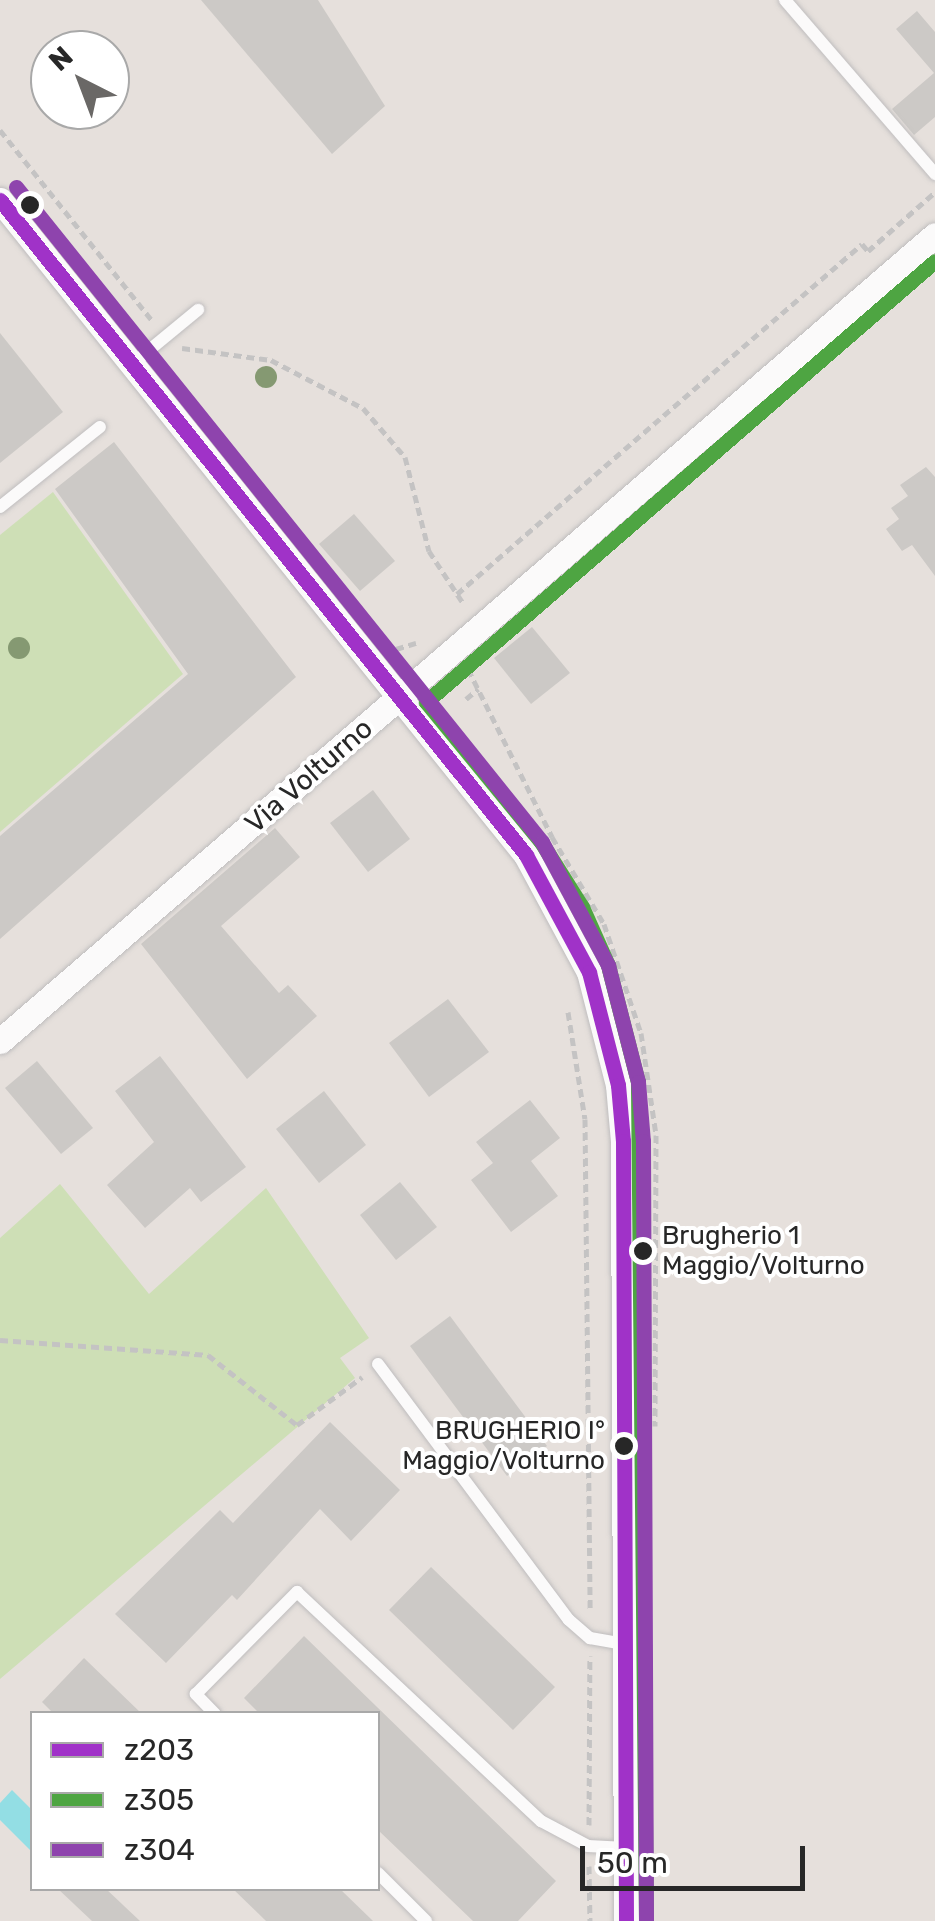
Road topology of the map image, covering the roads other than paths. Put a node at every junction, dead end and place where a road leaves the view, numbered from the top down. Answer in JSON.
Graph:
{"nodes":[{"id":1,"x":785,"y":0,"type":"edge"},
{"id":2,"x":935,"y":174,"type":"edge"},
{"id":3,"x":0,"y":200,"type":"edge"},
{"id":4,"x":932,"y":244,"type":"edge"},
{"id":5,"x":198,"y":310,"type":"dead end"},
{"id":6,"x":132,"y":365,"type":"junction"},
{"id":7,"x":100,"y":426,"type":"dead end"},
{"id":8,"x":0,"y":507,"type":"edge"},
{"id":9,"x":398,"y":700,"type":"junction"},
{"id":10,"x":0,"y":1042,"type":"edge"},
{"id":11,"x":378,"y":1364,"type":"road end"},
{"id":12,"x":625,"y":1644,"type":"junction"},
{"id":13,"x":212,"y":1711,"type":"edge"},
{"id":14,"x":626,"y":1848,"type":"junction"},
{"id":15,"x":380,"y":1875,"type":"edge"},
{"id":16,"x":426,"y":1921,"type":"edge"},
{"id":17,"x":626,"y":1921,"type":"edge"}],
"edges":[{"from":1,"to":2,"type":"lane"},
{"from":3,"to":6,"type":"street"},
{"from":4,"to":9,"type":"street","name":"Via Volturno"},
{"from":5,"to":6,"type":"lane"},
{"from":6,"to":9,"type":"street"},
{"from":7,"to":8,"type":"lane"},
{"from":9,"to":10,"type":"street","name":"Via Volturno"},
{"from":9,"to":12,"type":"street"},
{"from":11,"to":12,"type":"lane"},
{"from":12,"to":14,"type":"street"},
{"from":13,"to":14,"type":"lane"},
{"from":14,"to":17,"type":"street"},
{"from":15,"to":16,"type":"lane"}]}
